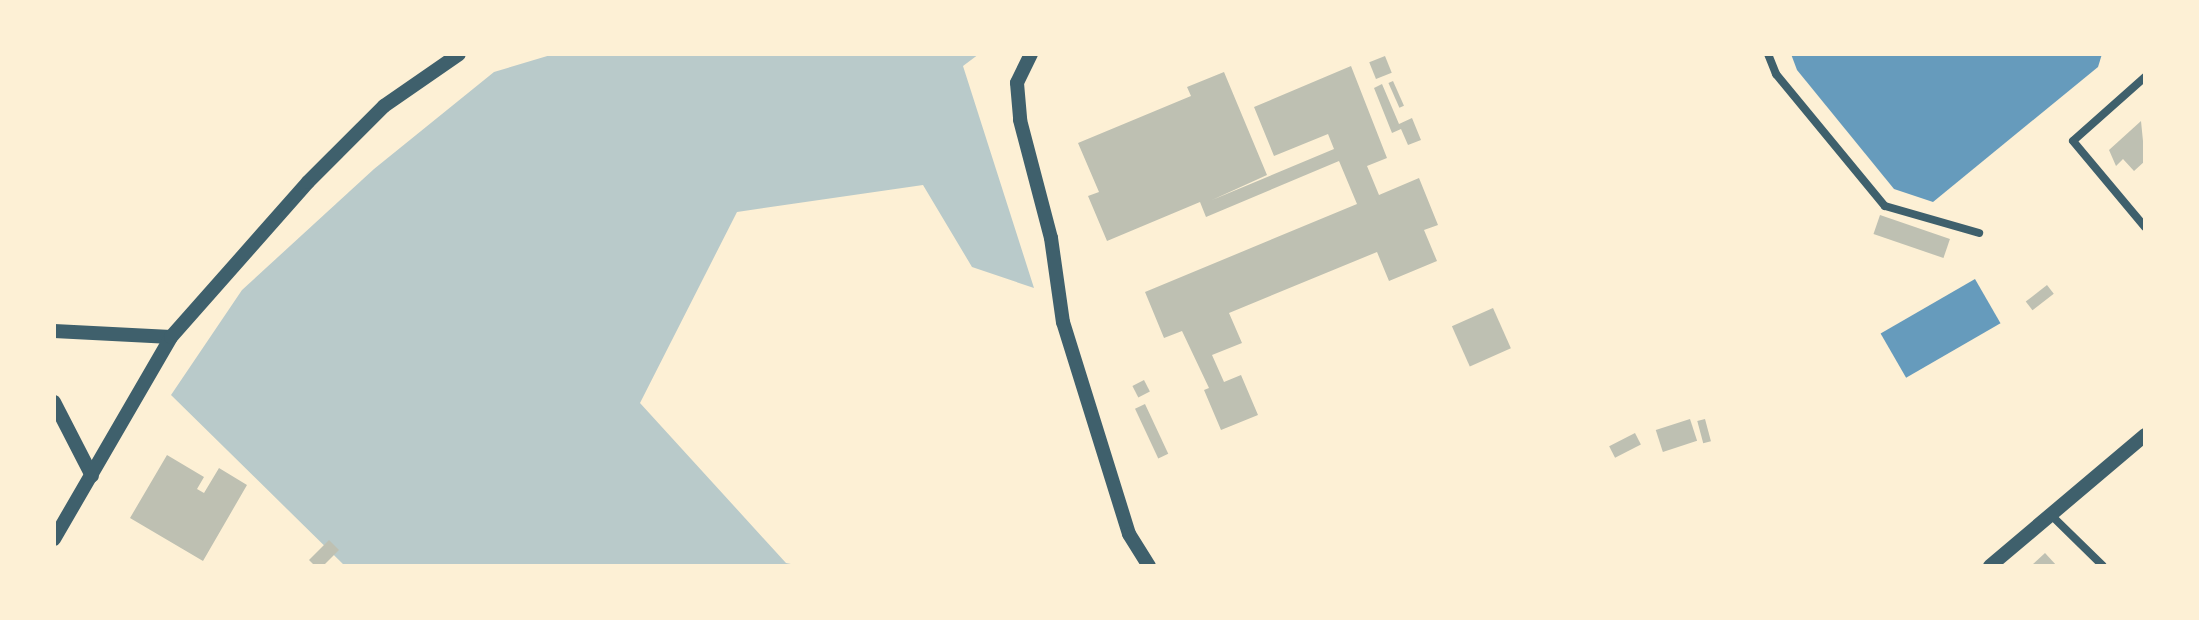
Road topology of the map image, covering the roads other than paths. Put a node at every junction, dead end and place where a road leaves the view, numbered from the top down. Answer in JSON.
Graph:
{"nodes":[{"id":1,"x":459,"y":54,"type":"edge"},
{"id":2,"x":1031,"y":54,"type":"edge"},
{"id":3,"x":1768,"y":54,"type":"edge"},
{"id":4,"x":2145,"y":77,"type":"edge"},
{"id":5,"x":2145,"y":227,"type":"edge"},
{"id":6,"x":1979,"y":233,"type":"dead end"},
{"id":7,"x":54,"y":331,"type":"edge"},
{"id":8,"x":171,"y":337,"type":"junction"},
{"id":9,"x":54,"y":402,"type":"edge"},
{"id":10,"x":2145,"y":435,"type":"edge"},
{"id":11,"x":92,"y":476,"type":"junction"},
{"id":12,"x":2052,"y":516,"type":"junction"},
{"id":13,"x":54,"y":539,"type":"edge"},
{"id":14,"x":1149,"y":566,"type":"edge"},
{"id":15,"x":1990,"y":566,"type":"edge"},
{"id":16,"x":2103,"y":566,"type":"edge"}],
"edges":[{"from":1,"to":8,"type":"street"},
{"from":2,"to":14,"type":"street"},
{"from":3,"to":6,"type":"street"},
{"from":4,"to":5,"type":"street"},
{"from":7,"to":8,"type":"street"},
{"from":8,"to":11,"type":"street"},
{"from":9,"to":11,"type":"street"},
{"from":10,"to":12,"type":"street"},
{"from":11,"to":13,"type":"street"},
{"from":12,"to":15,"type":"street"},
{"from":12,"to":16,"type":"street"}]}
